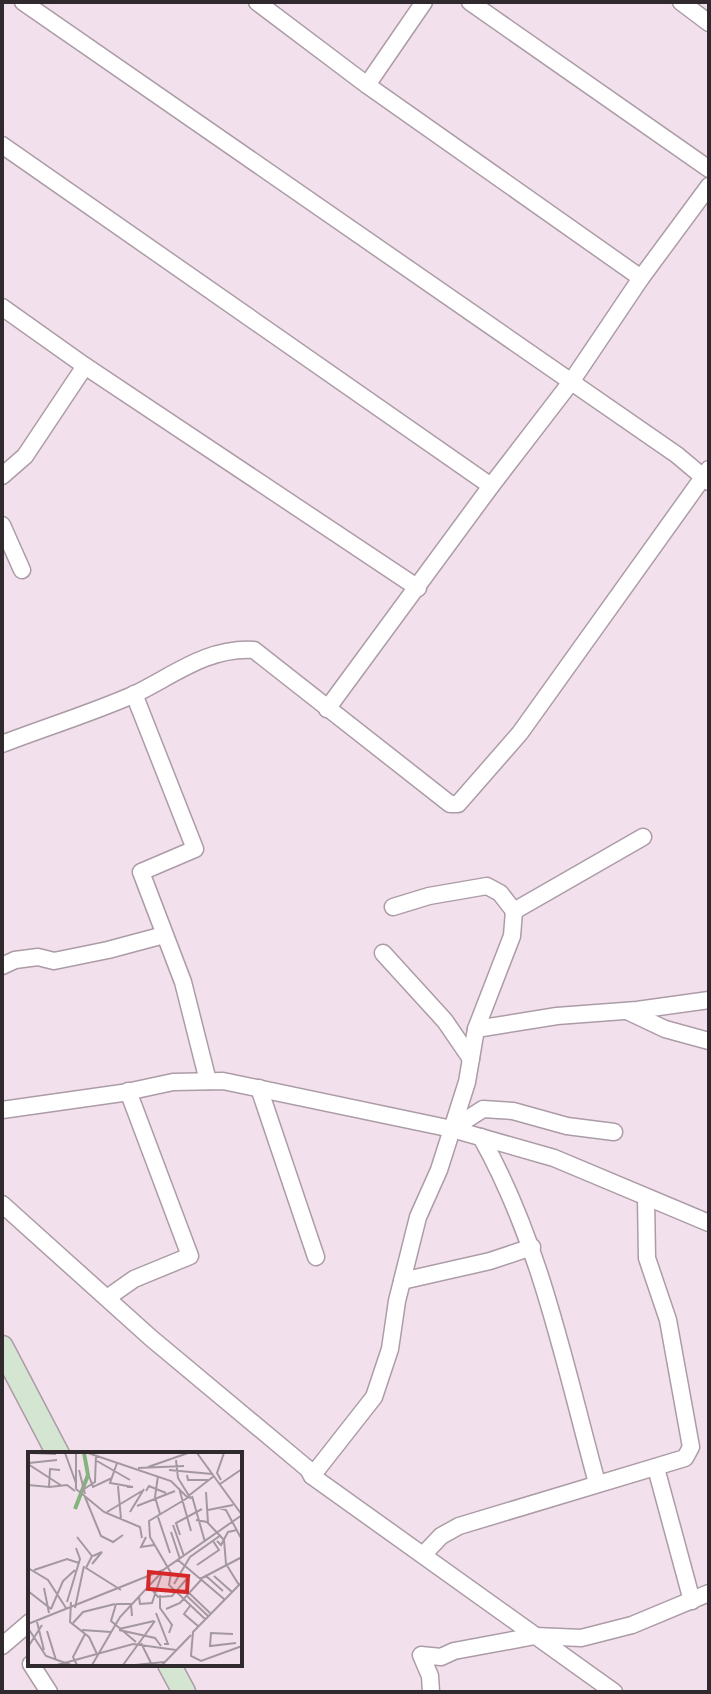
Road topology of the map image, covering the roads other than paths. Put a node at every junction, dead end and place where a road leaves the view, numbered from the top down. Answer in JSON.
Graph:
{"nodes":[{"id":1,"x":23,"y":2,"type":"edge"},
{"id":2,"x":257,"y":2,"type":"edge"},
{"id":3,"x":424,"y":2,"type":"edge"},
{"id":4,"x":470,"y":2,"type":"edge"},
{"id":5,"x":681,"y":2,"type":"edge"},
{"id":6,"x":709,"y":23,"type":"edge"},
{"id":7,"x":367,"y":85,"type":"junction"},
{"id":8,"x":2,"y":145,"type":"edge"},
{"id":9,"x":709,"y":169,"type":"edge"},
{"id":10,"x":709,"y":186,"type":"edge"},
{"id":11,"x":641,"y":278,"type":"junction"},
{"id":12,"x":2,"y":307,"type":"edge"},
{"id":13,"x":85,"y":366,"type":"junction"},
{"id":14,"x":571,"y":382,"type":"junction"},
{"id":15,"x":2,"y":476,"type":"edge"},
{"id":16,"x":707,"y":476,"type":"edge"},
{"id":17,"x":491,"y":486,"type":"junction"},
{"id":18,"x":2,"y":525,"type":"edge"},
{"id":19,"x":22,"y":570,"type":"dead end"},
{"id":20,"x":418,"y":588,"type":"junction"},
{"id":21,"x":134,"y":694,"type":"junction"},
{"id":22,"x":327,"y":709,"type":"junction"},
{"id":23,"x":2,"y":744,"type":"edge"},
{"id":24,"x":643,"y":837,"type":"dead end"},
{"id":25,"x":393,"y":907,"type":"dead end"},
{"id":26,"x":514,"y":911,"type":"junction"},
{"id":27,"x":164,"y":935,"type":"junction"},
{"id":28,"x":383,"y":953,"type":"dead end"},
{"id":29,"x":2,"y":966,"type":"edge"},
{"id":30,"x":709,"y":1000,"type":"edge"},
{"id":31,"x":628,"y":1011,"type":"junction"},
{"id":32,"x":476,"y":1029,"type":"junction"},
{"id":33,"x":709,"y":1041,"type":"edge"},
{"id":34,"x":471,"y":1059,"type":"junction"},
{"id":35,"x":208,"y":1081,"type":"junction"},
{"id":36,"x":259,"y":1088,"type":"junction"},
{"id":37,"x":128,"y":1091,"type":"junction"},
{"id":38,"x":2,"y":1110,"type":"edge"},
{"id":39,"x":452,"y":1129,"type":"junction"},
{"id":40,"x":614,"y":1132,"type":"dead end"},
{"id":41,"x":481,"y":1137,"type":"junction"},
{"id":42,"x":646,"y":1198,"type":"junction"},
{"id":43,"x":2,"y":1204,"type":"edge"},
{"id":44,"x":709,"y":1223,"type":"edge"},
{"id":45,"x":532,"y":1247,"type":"junction"},
{"id":46,"x":316,"y":1257,"type":"dead end"},
{"id":47,"x":402,"y":1281,"type":"junction"},
{"id":48,"x":107,"y":1298,"type":"junction"},
{"id":49,"x":2,"y":1347,"type":"edge"},
{"id":50,"x":57,"y":1452,"type":"edge"},
{"id":51,"x":656,"y":1468,"type":"junction"},
{"id":52,"x":312,"y":1476,"type":"junction"},
{"id":53,"x":597,"y":1483,"type":"junction"},
{"id":54,"x":423,"y":1555,"type":"junction"},
{"id":55,"x":709,"y":1593,"type":"edge"},
{"id":56,"x":692,"y":1601,"type":"junction"},
{"id":57,"x":28,"y":1624,"type":"edge"},
{"id":58,"x":535,"y":1636,"type":"junction"},
{"id":59,"x":8,"y":1641,"type":"edge"},
{"id":60,"x":28,"y":1661,"type":"edge"},
{"id":61,"x":32,"y":1666,"type":"edge"},
{"id":62,"x":170,"y":1666,"type":"edge"},
{"id":63,"x":49,"y":1692,"type":"edge"},
{"id":64,"x":184,"y":1692,"type":"edge"},
{"id":65,"x":431,"y":1692,"type":"edge"},
{"id":66,"x":614,"y":1692,"type":"edge"}],
"edges":[{"from":1,"to":14,"type":"street"},
{"from":2,"to":7,"type":"street"},
{"from":3,"to":7,"type":"street"},
{"from":4,"to":9,"type":"street"},
{"from":5,"to":6,"type":"street"},
{"from":7,"to":11,"type":"street"},
{"from":8,"to":17,"type":"street"},
{"from":10,"to":11,"type":"street"},
{"from":11,"to":14,"type":"street"},
{"from":12,"to":13,"type":"street"},
{"from":13,"to":15,"type":"street"},
{"from":13,"to":20,"type":"street"},
{"from":14,"to":16,"type":"street"},
{"from":14,"to":17,"type":"street"},
{"from":16,"to":22,"type":"street"},
{"from":17,"to":20,"type":"street"},
{"from":18,"to":19,"type":"street"},
{"from":20,"to":22,"type":"street"},
{"from":21,"to":22,"type":"street"},
{"from":21,"to":23,"type":"street"},
{"from":21,"to":27,"type":"street"},
{"from":24,"to":26,"type":"street"},
{"from":25,"to":26,"type":"street"},
{"from":26,"to":32,"type":"street"},
{"from":27,"to":29,"type":"street"},
{"from":27,"to":35,"type":"street"},
{"from":28,"to":34,"type":"street"},
{"from":30,"to":31,"type":"street"},
{"from":31,"to":32,"type":"street"},
{"from":31,"to":33,"type":"street"},
{"from":32,"to":34,"type":"street"},
{"from":34,"to":39,"type":"street"},
{"from":35,"to":36,"type":"street"},
{"from":35,"to":37,"type":"street"},
{"from":36,"to":39,"type":"street"},
{"from":36,"to":46,"type":"street"},
{"from":37,"to":38,"type":"street"},
{"from":37,"to":48,"type":"street"},
{"from":39,"to":40,"type":"street"},
{"from":39,"to":41,"type":"street"},
{"from":39,"to":47,"type":"street"},
{"from":41,"to":42,"type":"street"},
{"from":41,"to":45,"type":"street"},
{"from":42,"to":44,"type":"street"},
{"from":42,"to":51,"type":"street"},
{"from":43,"to":48,"type":"street"},
{"from":45,"to":47,"type":"street"},
{"from":45,"to":53,"type":"street"},
{"from":47,"to":52,"type":"street"},
{"from":48,"to":52,"type":"street"},
{"from":49,"to":50,"type":"street"},
{"from":51,"to":53,"type":"street"},
{"from":51,"to":56,"type":"street"},
{"from":52,"to":54,"type":"street"},
{"from":53,"to":54,"type":"street"},
{"from":54,"to":58,"type":"street"},
{"from":55,"to":56,"type":"street"},
{"from":56,"to":58,"type":"street"},
{"from":57,"to":59,"type":"street"},
{"from":58,"to":65,"type":"street"},
{"from":58,"to":66,"type":"street"},
{"from":59,"to":60,"type":"street"},
{"from":61,"to":63,"type":"street"},
{"from":62,"to":64,"type":"street"}]}
